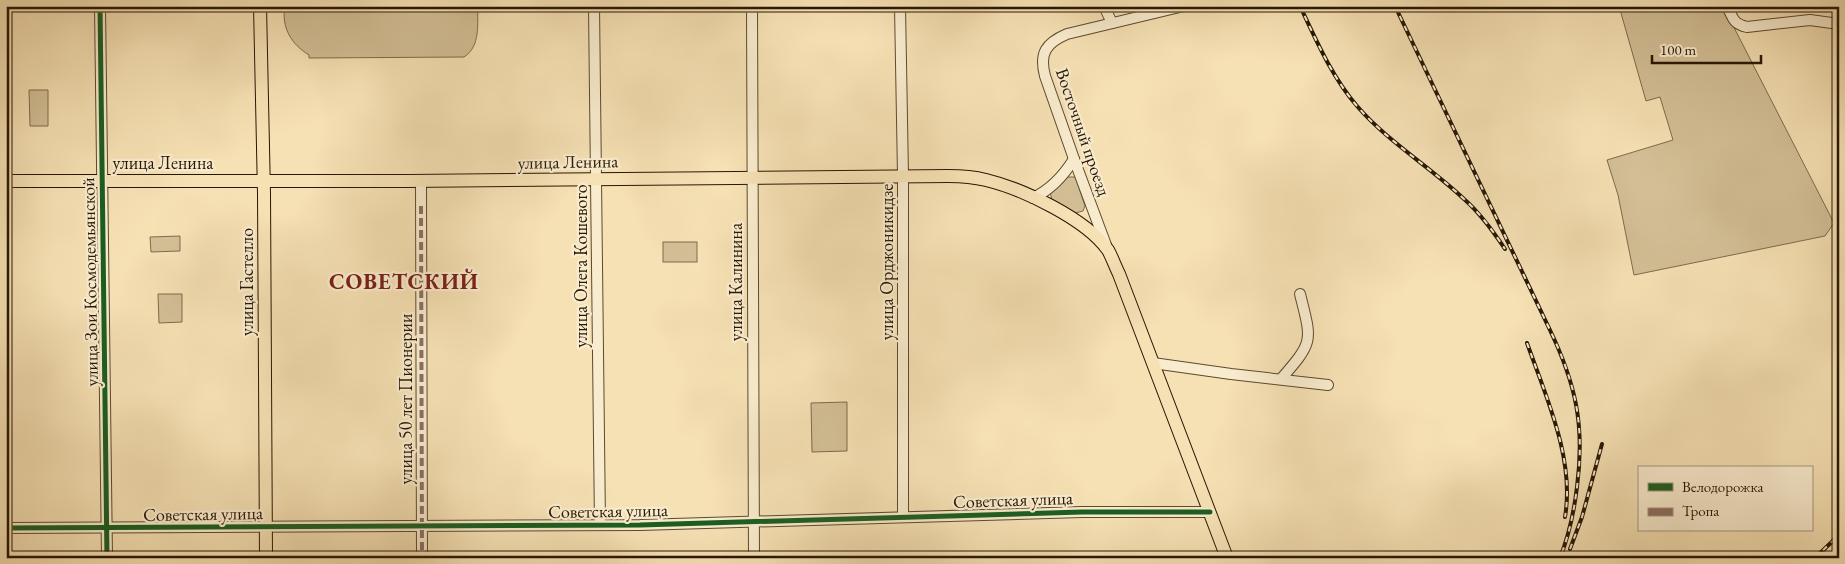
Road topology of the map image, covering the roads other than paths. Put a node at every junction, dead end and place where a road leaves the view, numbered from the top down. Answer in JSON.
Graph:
{"nodes":[{"id":1,"x":100,"y":6,"type":"edge"},
{"id":2,"x":260,"y":6,"type":"edge"},
{"id":3,"x":594,"y":6,"type":"edge"},
{"id":4,"x":752,"y":6,"type":"edge"},
{"id":5,"x":900,"y":6,"type":"edge"},
{"id":6,"x":1104,"y":6,"type":"edge"},
{"id":7,"x":1184,"y":6,"type":"edge"},
{"id":8,"x":1727,"y":6,"type":"edge"},
{"id":9,"x":1112,"y":23,"type":"junction"},
{"id":10,"x":1839,"y":24,"type":"edge"},
{"id":11,"x":1074,"y":159,"type":"junction"},
{"id":12,"x":903,"y":176,"type":"junction"},
{"id":13,"x":752,"y":177,"type":"junction"},
{"id":14,"x":596,"y":179,"type":"junction"},
{"id":15,"x":102,"y":180,"type":"junction"},
{"id":16,"x":6,"y":181,"type":"edge"},
{"id":17,"x":264,"y":181,"type":"junction"},
{"id":18,"x":421,"y":181,"type":"junction"},
{"id":19,"x":1033,"y":198,"type":"junction"},
{"id":20,"x":1108,"y":250,"type":"junction"},
{"id":21,"x":1300,"y":294,"type":"dead end"},
{"id":22,"x":1153,"y":363,"type":"junction"},
{"id":23,"x":1281,"y":379,"type":"junction"},
{"id":24,"x":1328,"y":385,"type":"dead end"},
{"id":25,"x":1210,"y":512,"type":"junction"},
{"id":26,"x":903,"y":517,"type":"junction"},
{"id":27,"x":754,"y":522,"type":"junction"},
{"id":28,"x":600,"y":525,"type":"junction"},
{"id":29,"x":422,"y":526,"type":"junction"},
{"id":30,"x":266,"y":527,"type":"junction"},
{"id":31,"x":6,"y":528,"type":"edge"},
{"id":32,"x":106,"y":528,"type":"junction"},
{"id":33,"x":107,"y":558,"type":"edge"},
{"id":34,"x":266,"y":558,"type":"edge"},
{"id":35,"x":422,"y":558,"type":"edge"},
{"id":36,"x":754,"y":558,"type":"edge"},
{"id":37,"x":1227,"y":558,"type":"edge"}],
"edges":[{"from":1,"to":15,"type":"street","name":"улица Зои Космодемьянской"},
{"from":2,"to":17,"type":"main road","name":"улица Гастелло"},
{"from":3,"to":14,"type":"street","name":"улица Олега Кошевого"},
{"from":4,"to":13,"type":"street","name":"улица Калинина"},
{"from":5,"to":12,"type":"street","name":"улица Орджоникидзе"},
{"from":6,"to":9,"type":"street"},
{"from":7,"to":9,"type":"street","name":"Восточный проезд"},
{"from":8,"to":10,"type":"street"},
{"from":9,"to":11,"type":"street","name":"Восточный проезд"},
{"from":11,"to":19,"type":"street"},
{"from":11,"to":20,"type":"street","name":"Восточный проезд"},
{"from":12,"to":13,"type":"main road","name":"улица Ленина"},
{"from":12,"to":19,"type":"main road","name":"улица Ленина"},
{"from":12,"to":26,"type":"street","name":"улица Орджоникидзе"},
{"from":13,"to":14,"type":"main road","name":"улица Ленина"},
{"from":13,"to":27,"type":"street","name":"улица Калинина"},
{"from":14,"to":18,"type":"main road","name":"улица Ленина"},
{"from":14,"to":28,"type":"street","name":"улица Олега Кошевого"},
{"from":15,"to":16,"type":"main road","name":"улица Ленина"},
{"from":15,"to":17,"type":"main road","name":"улица Ленина"},
{"from":15,"to":32,"type":"street","name":"улица Зои Космодемьянской"},
{"from":17,"to":18,"type":"main road","name":"улица Ленина"},
{"from":17,"to":30,"type":"main road","name":"улица Гастелло"},
{"from":18,"to":29,"type":"street","name":"улица 50 лет Пионерии"},
{"from":19,"to":20,"type":"main road","name":"улица Ленина"},
{"from":20,"to":22,"type":"main road","name":"улица Ленина"},
{"from":21,"to":23,"type":"street"},
{"from":22,"to":23,"type":"street"},
{"from":22,"to":25,"type":"main road","name":"улица Ленина"},
{"from":23,"to":24,"type":"street"},
{"from":25,"to":26,"type":"street","name":"Советская улица"},
{"from":25,"to":37,"type":"main road","name":"улица Ленина"},
{"from":26,"to":27,"type":"street","name":"Советская улица"},
{"from":27,"to":28,"type":"street","name":"Советская улица"},
{"from":27,"to":36,"type":"street","name":"улица Калинина"},
{"from":28,"to":29,"type":"street","name":"Советская улица"},
{"from":29,"to":30,"type":"street","name":"Советская улица"},
{"from":29,"to":35,"type":"street","name":"улица 50 лет Пионерии"},
{"from":30,"to":32,"type":"street","name":"Советская улица"},
{"from":30,"to":34,"type":"main road","name":"улица Гастелло"},
{"from":31,"to":32,"type":"street","name":"Советская улица"},
{"from":32,"to":33,"type":"street","name":"улица Зои Космодемьянской"}]}
